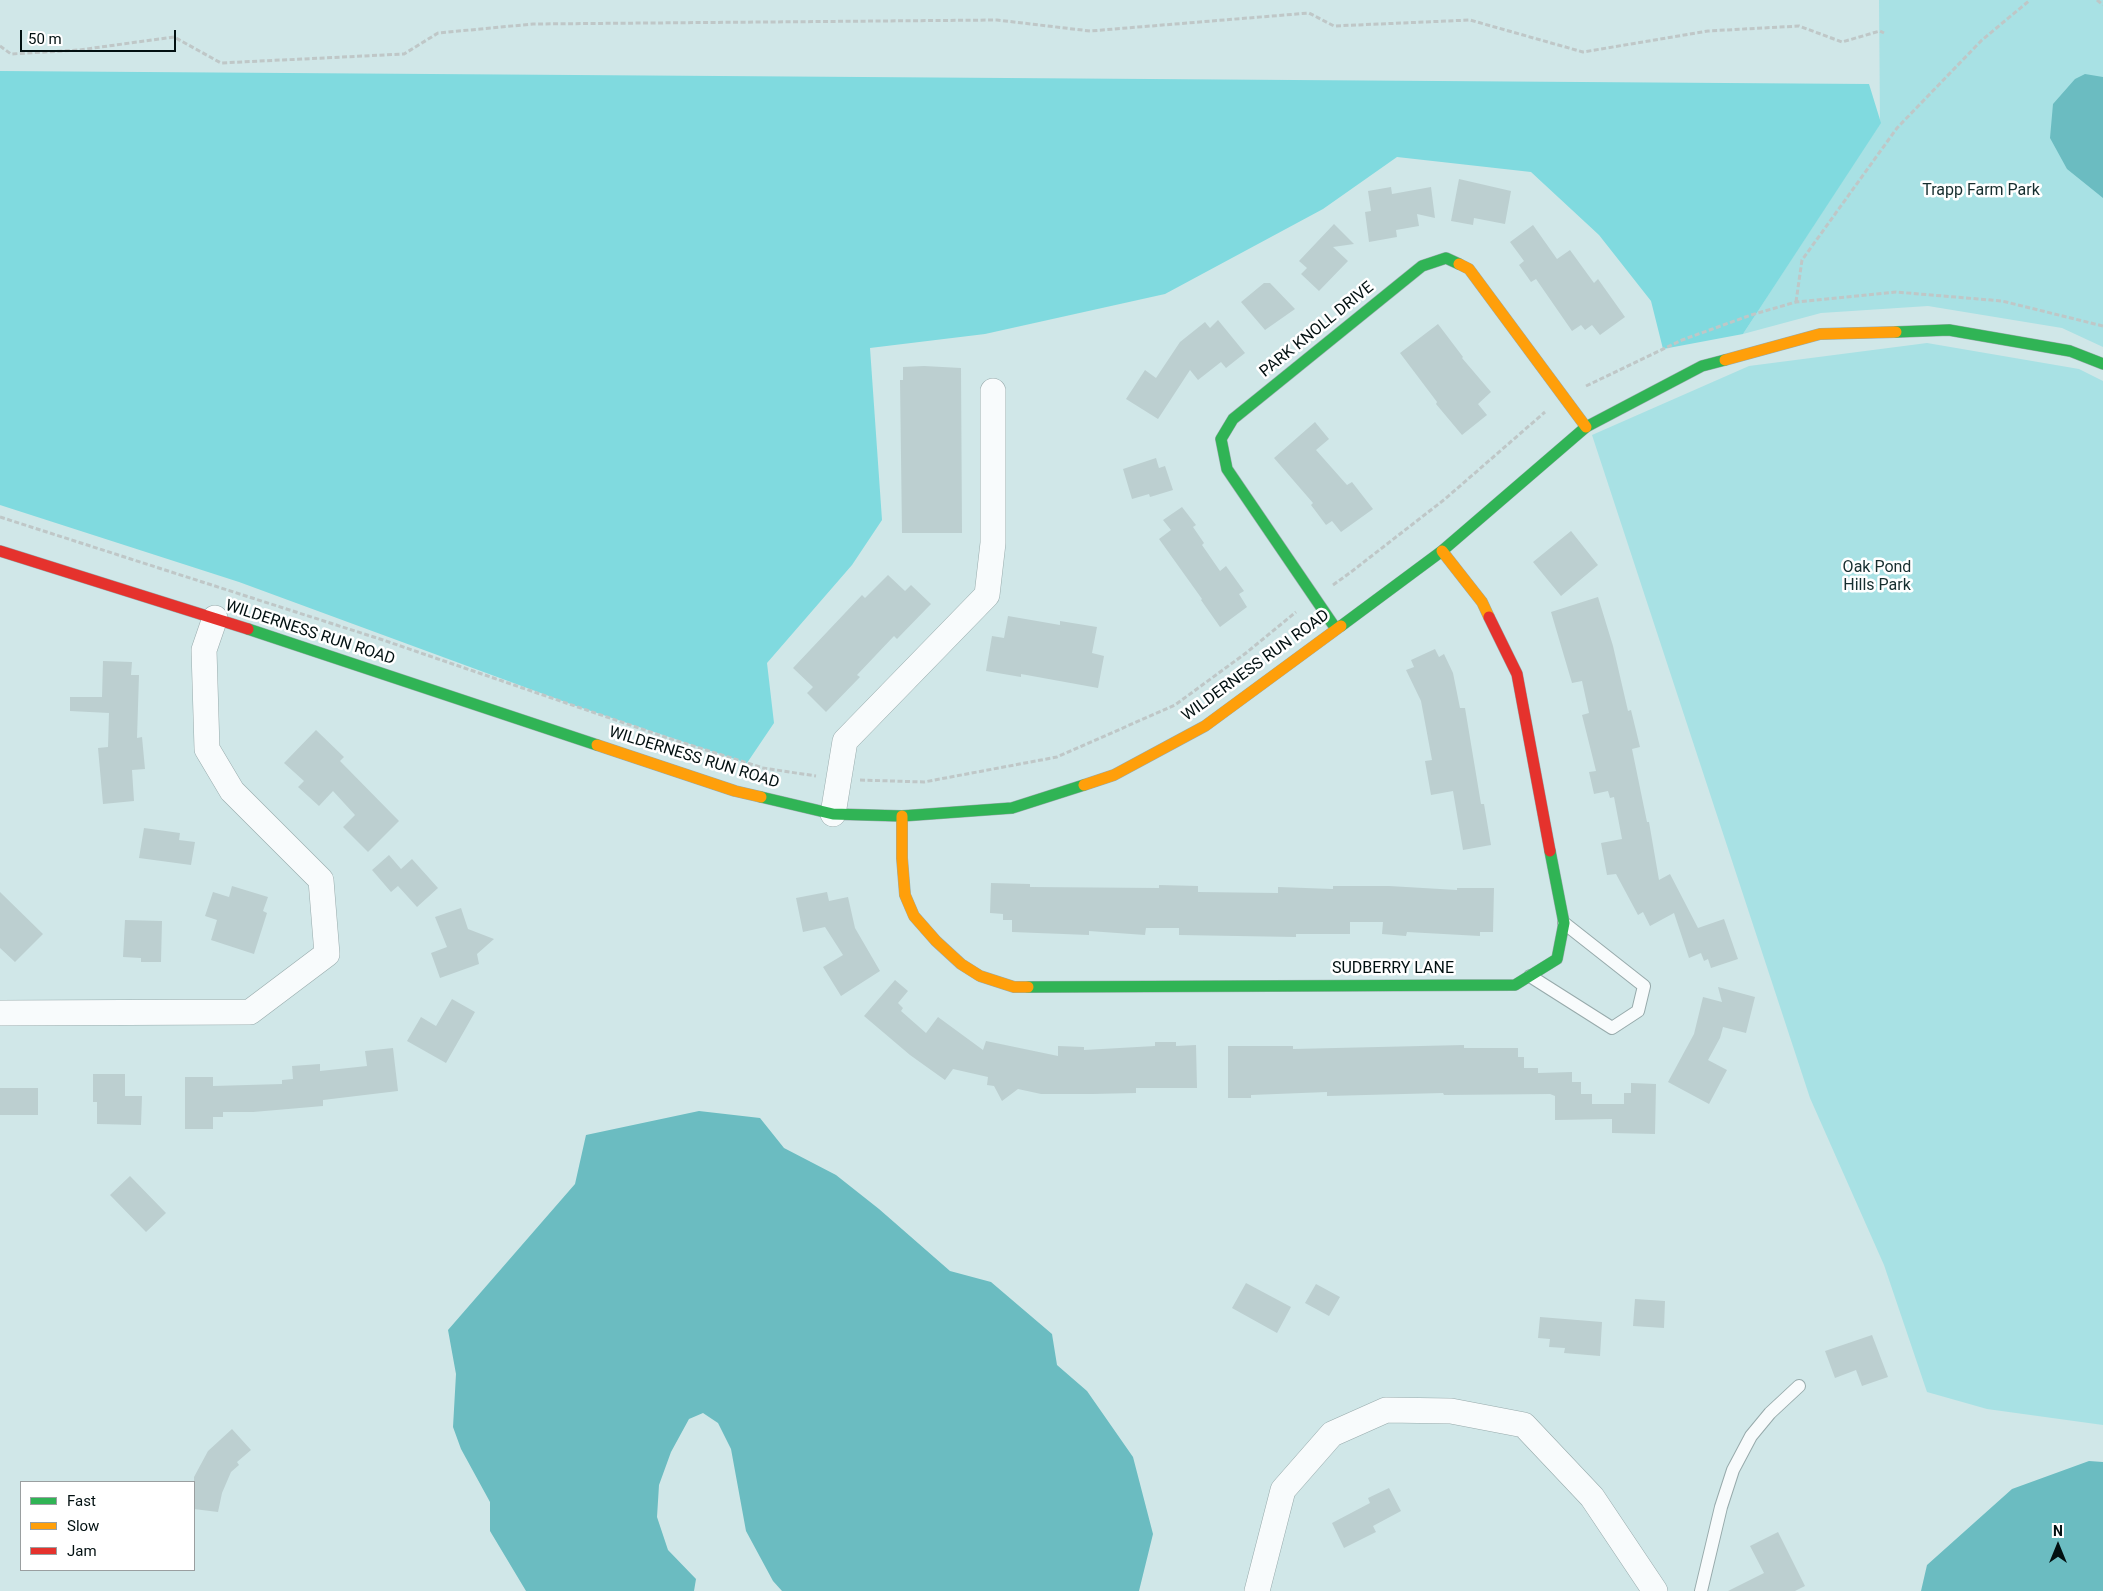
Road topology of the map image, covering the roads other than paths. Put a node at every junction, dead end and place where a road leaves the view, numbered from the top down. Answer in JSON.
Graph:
{"nodes":[{"id":1,"x":2103,"y":364,"type":"edge"},
{"id":2,"x":994,"y":391,"type":"dead end"},
{"id":3,"x":1586,"y":427,"type":"junction"},
{"id":4,"x":0,"y":551,"type":"edge"},
{"id":5,"x":1442,"y":551,"type":"junction"},
{"id":6,"x":215,"y":618,"type":"junction"},
{"id":7,"x":1336,"y":629,"type":"junction"},
{"id":8,"x":833,"y":814,"type":"junction"},
{"id":9,"x":902,"y":816,"type":"junction"},
{"id":10,"x":1564,"y":923,"type":"junction"},
{"id":11,"x":1530,"y":976,"type":"junction"},
{"id":12,"x":0,"y":1013,"type":"edge"},
{"id":13,"x":1799,"y":1386,"type":"dead end"},
{"id":14,"x":1257,"y":1591,"type":"edge"},
{"id":15,"x":1655,"y":1591,"type":"edge"},
{"id":16,"x":1701,"y":1591,"type":"edge"}],
"edges":[{"from":1,"to":3,"type":"street","name":"WILDERNESS RUN ROAD"},
{"from":2,"to":8,"type":"street"},
{"from":3,"to":5,"type":"street","name":"WILDERNESS RUN ROAD"},
{"from":3,"to":7,"type":"street","name":"PARK KNOLL DRIVE"},
{"from":4,"to":6,"type":"street","name":"WILDERNESS RUN ROAD"},
{"from":5,"to":7,"type":"street","name":"WILDERNESS RUN ROAD"},
{"from":5,"to":10,"type":"street","name":"SUDBERRY LANE"},
{"from":6,"to":8,"type":"street","name":"WILDERNESS RUN ROAD"},
{"from":6,"to":12,"type":"street"},
{"from":7,"to":9,"type":"street","name":"WILDERNESS RUN ROAD"},
{"from":8,"to":9,"type":"street","name":"WILDERNESS RUN ROAD"},
{"from":9,"to":11,"type":"street","name":"SUDBERRY LANE"},
{"from":10,"to":11,"type":"street","name":"SUDBERRY LANE"},
{"from":10,"to":11,"type":"lane"},
{"from":13,"to":16,"type":"lane"},
{"from":14,"to":15,"type":"street"}]}
